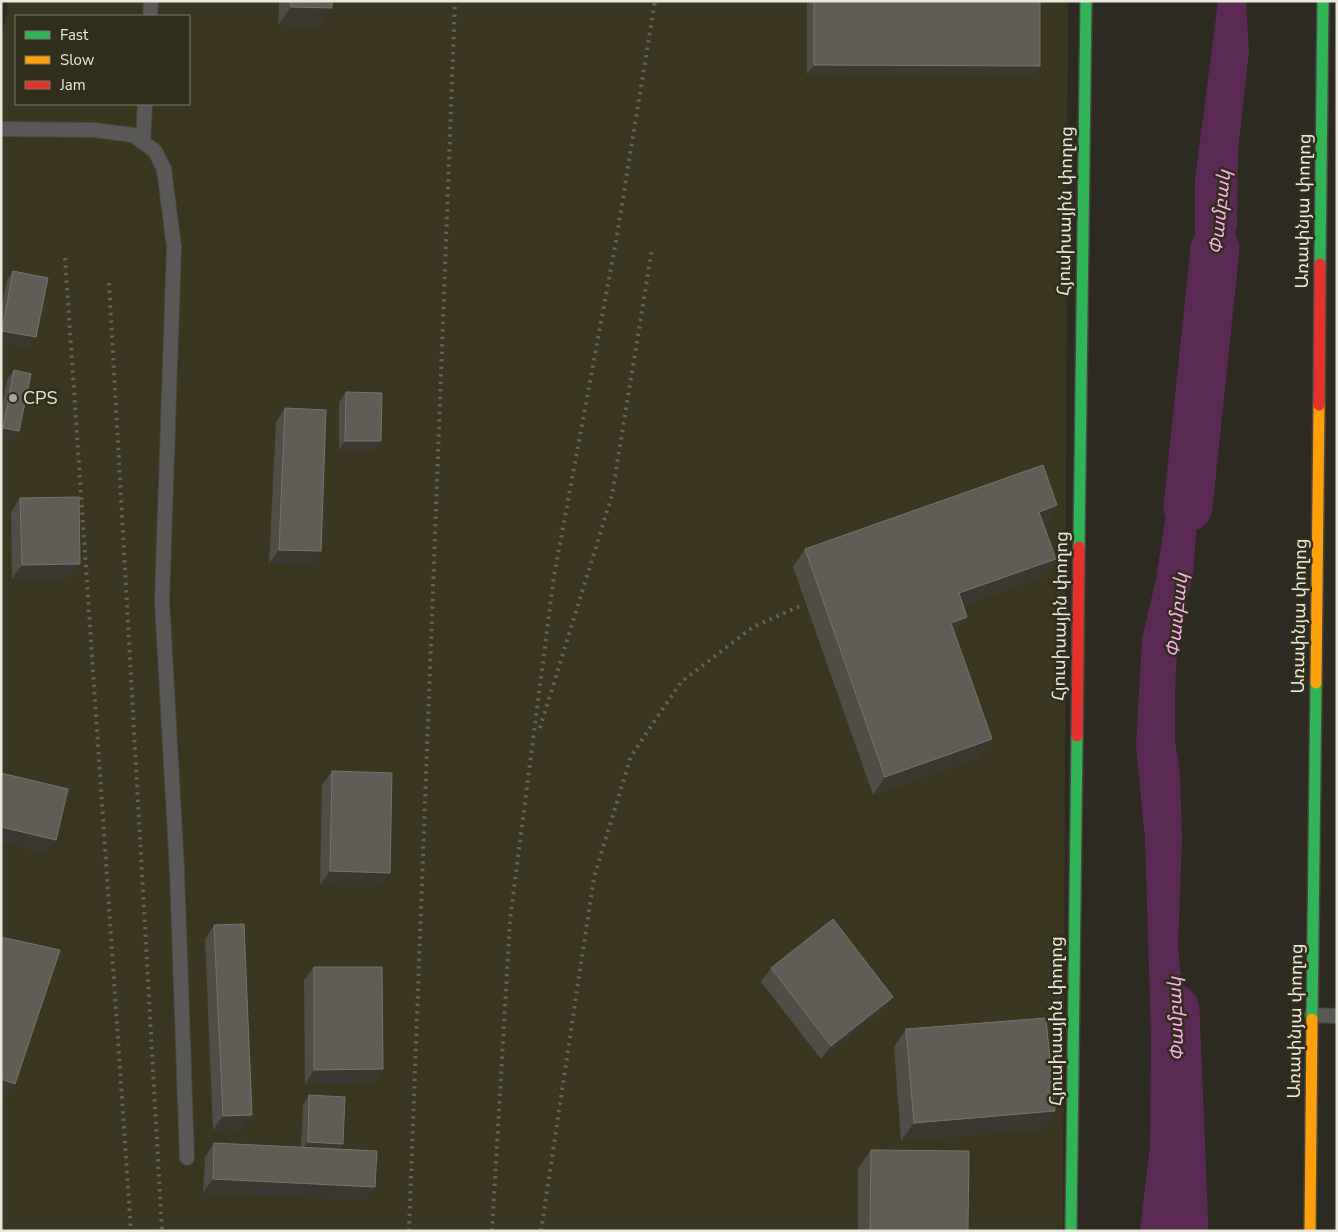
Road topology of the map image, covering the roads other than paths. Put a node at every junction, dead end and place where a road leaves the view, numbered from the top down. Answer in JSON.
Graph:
{"nodes":[{"id":1,"x":151,"y":1,"type":"edge"},
{"id":2,"x":1086,"y":1,"type":"edge"},
{"id":3,"x":1323,"y":1,"type":"edge"},
{"id":4,"x":150,"y":15,"type":"edge"},
{"id":5,"x":145,"y":105,"type":"edge"},
{"id":6,"x":1322,"y":122,"type":"junction"},
{"id":7,"x":1,"y":129,"type":"edge"},
{"id":8,"x":1337,"y":132,"type":"edge"},
{"id":9,"x":143,"y":140,"type":"junction"},
{"id":10,"x":1312,"y":1015,"type":"junction"},
{"id":11,"x":1337,"y":1016,"type":"edge"},
{"id":12,"x":186,"y":1158,"type":"dead end"},
{"id":13,"x":1072,"y":1231,"type":"edge"},
{"id":14,"x":1310,"y":1231,"type":"edge"}],
"edges":[{"from":1,"to":4,"type":"lane"},
{"from":2,"to":13,"type":"street","name":"Հյուսիսային փողոց"},
{"from":3,"to":6,"type":"street","name":"Առափնյա փողոց"},
{"from":5,"to":9,"type":"lane"},
{"from":6,"to":8,"type":"lane"},
{"from":6,"to":10,"type":"street","name":"Առափնյա փողոց"},
{"from":7,"to":9,"type":"lane"},
{"from":9,"to":12,"type":"lane"},
{"from":10,"to":11,"type":"lane"},
{"from":10,"to":14,"type":"street","name":"Առափնյա փողոց"}]}
